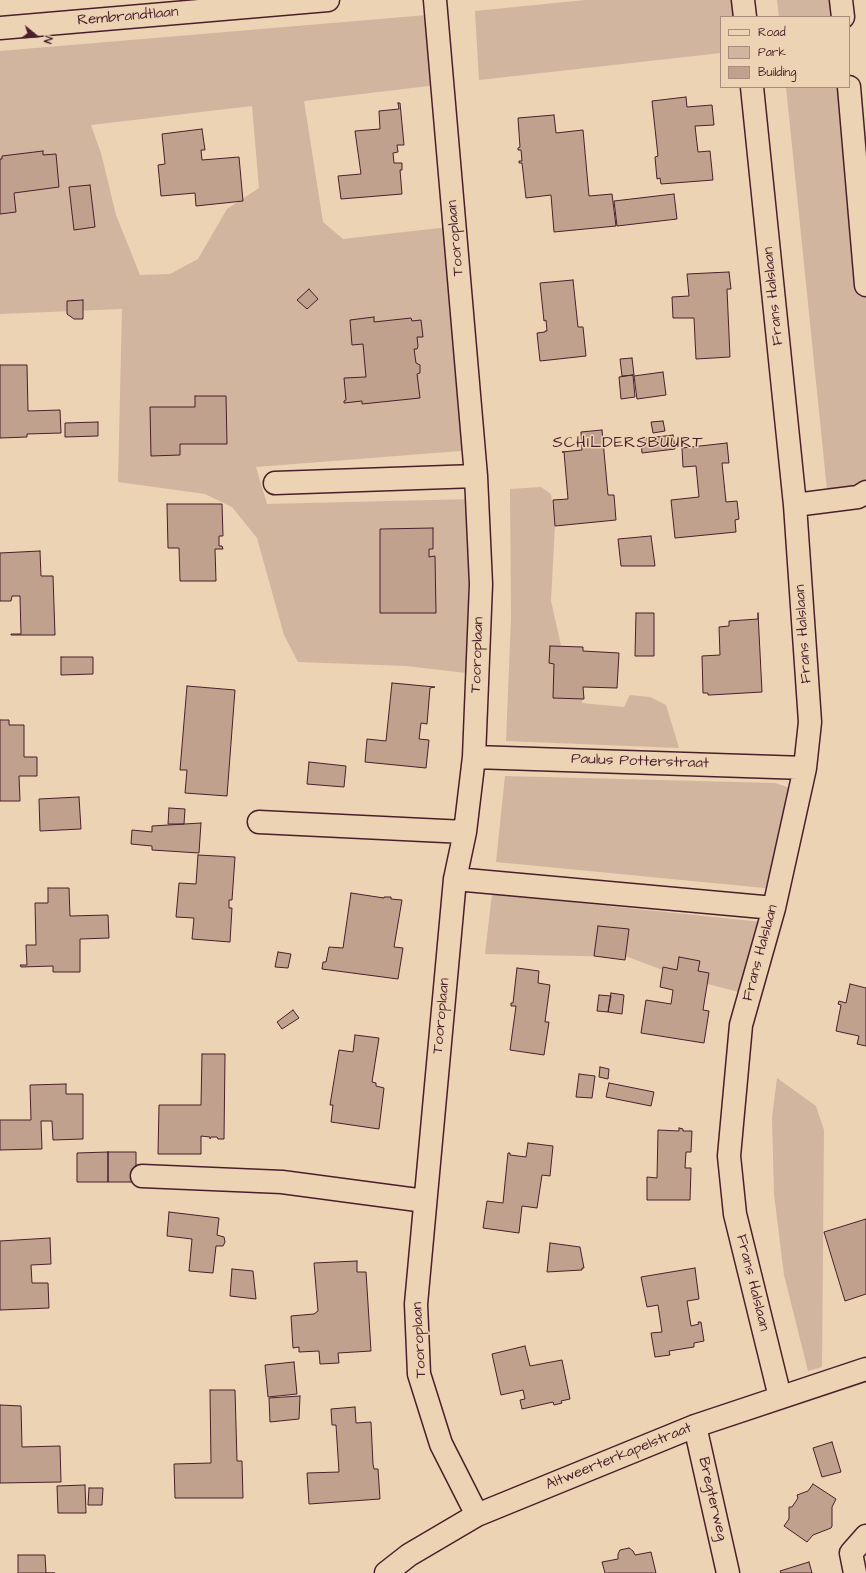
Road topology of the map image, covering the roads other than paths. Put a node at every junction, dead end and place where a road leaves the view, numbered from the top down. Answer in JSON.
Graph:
{"nodes":[{"id":1,"x":328,"y":0,"type":"edge"},
{"id":2,"x":435,"y":0,"type":"edge"},
{"id":3,"x":743,"y":0,"type":"edge"},
{"id":4,"x":841,"y":0,"type":"edge"},
{"id":5,"x":745,"y":16,"type":"edge"},
{"id":6,"x":842,"y":16,"type":"edge"},
{"id":7,"x":0,"y":28,"type":"edge"},
{"id":8,"x":752,"y":88,"type":"edge"},
{"id":9,"x":849,"y":88,"type":"edge"},
{"id":10,"x":866,"y":284,"type":"edge"},
{"id":11,"x":476,"y":476,"type":"junction"},
{"id":12,"x":275,"y":483,"type":"dead end"},
{"id":13,"x":866,"y":492,"type":"edge"},
{"id":14,"x":796,"y":505,"type":"junction"},
{"id":15,"x":474,"y":757,"type":"junction"},
{"id":16,"x":805,"y":768,"type":"junction"},
{"id":17,"x":259,"y":822,"type":"dead end"},
{"id":18,"x":465,"y":832,"type":"junction"},
{"id":19,"x":455,"y":879,"type":"junction"},
{"id":20,"x":774,"y":908,"type":"junction"},
{"id":21,"x":142,"y":1176,"type":"dead end"},
{"id":22,"x":425,"y":1201,"type":"junction"},
{"id":23,"x":866,"y":1369,"type":"edge"},
{"id":24,"x":780,"y":1397,"type":"junction"},
{"id":25,"x":695,"y":1426,"type":"junction"},
{"id":26,"x":477,"y":1515,"type":"junction"},
{"id":27,"x":866,"y":1536,"type":"edge"},
{"id":28,"x":386,"y":1573,"type":"edge"},
{"id":29,"x":728,"y":1573,"type":"edge"},
{"id":30,"x":855,"y":1573,"type":"edge"}],
"edges":[{"from":1,"to":7,"type":"street","name":"Rembrandtlaan"},
{"from":2,"to":11,"type":"street","name":"Tooroplaan"},
{"from":3,"to":5,"type":"street"},
{"from":4,"to":6,"type":"street"},
{"from":8,"to":14,"type":"street","name":"Frans Halslaan"},
{"from":9,"to":10,"type":"street"},
{"from":11,"to":12,"type":"street"},
{"from":11,"to":15,"type":"street","name":"Tooroplaan"},
{"from":13,"to":14,"type":"street"},
{"from":14,"to":16,"type":"street","name":"Frans Halslaan"},
{"from":15,"to":16,"type":"street","name":"Paulus Potterstraat"},
{"from":15,"to":18,"type":"street","name":"Tooroplaan"},
{"from":16,"to":20,"type":"street","name":"Frans Halslaan"},
{"from":17,"to":18,"type":"street"},
{"from":18,"to":19,"type":"street","name":"Tooroplaan"},
{"from":19,"to":20,"type":"street"},
{"from":19,"to":22,"type":"street","name":"Tooroplaan"},
{"from":20,"to":24,"type":"street","name":"Frans Halslaan"},
{"from":21,"to":22,"type":"street"},
{"from":22,"to":26,"type":"street","name":"Tooroplaan"},
{"from":23,"to":24,"type":"street","name":"Altweerterkapelstraat"},
{"from":24,"to":25,"type":"street","name":"Altweerterkapelstraat"},
{"from":25,"to":26,"type":"street","name":"Altweerterkapelstraat"},
{"from":25,"to":29,"type":"street","name":"Bregterweg"},
{"from":26,"to":28,"type":"street","name":"Altweerterkapelstraat"},
{"from":27,"to":30,"type":"street"}]}
